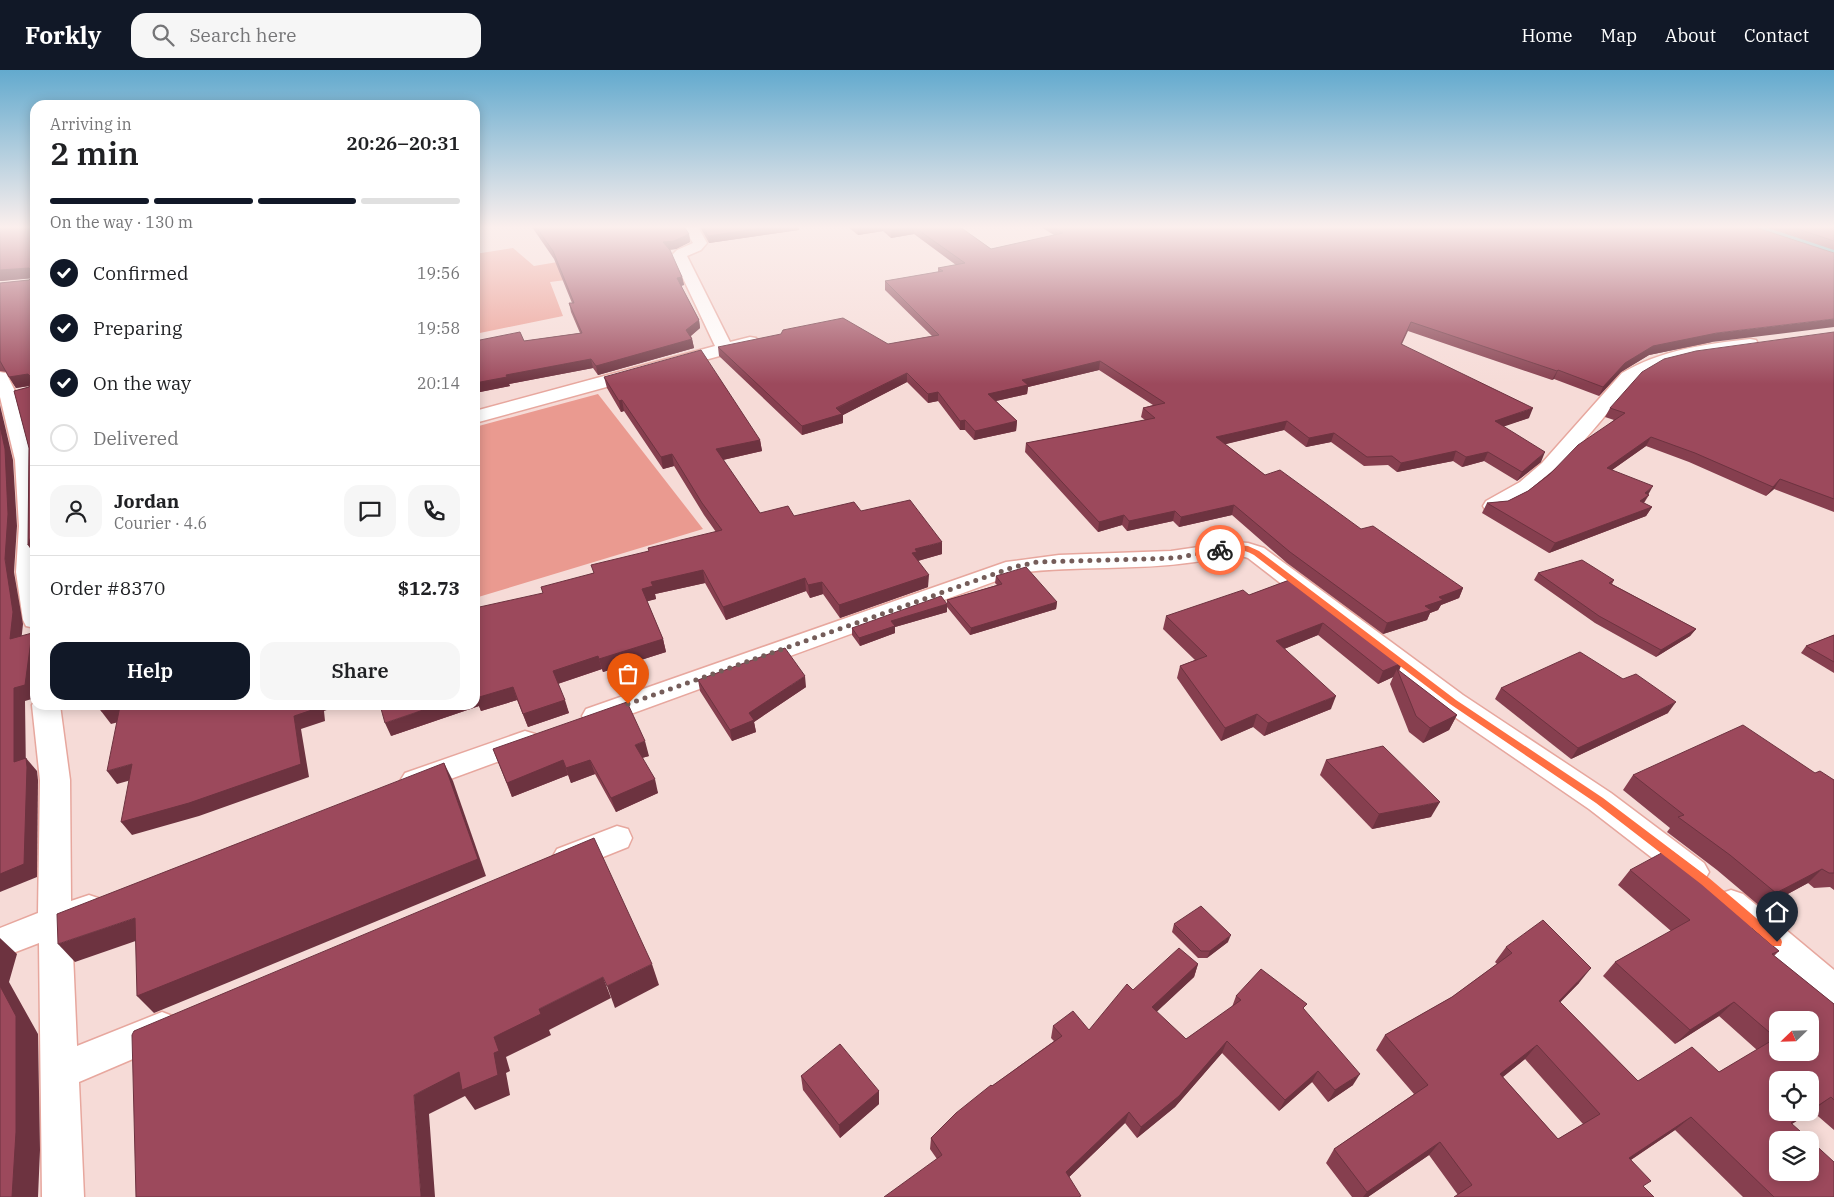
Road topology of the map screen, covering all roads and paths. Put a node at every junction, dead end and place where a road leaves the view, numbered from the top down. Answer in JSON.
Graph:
{"nodes":[{"id":1,"x":691,"y":280,"type":"edge"},
{"id":2,"x":766,"y":338,"type":"edge"},
{"id":3,"x":1768,"y":342,"type":"edge"},
{"id":4,"x":724,"y":348,"type":"junction"},
{"id":5,"x":0,"y":377,"type":"edge"},
{"id":6,"x":480,"y":416,"type":"edge"},
{"id":7,"x":30,"y":506,"type":"edge"},
{"id":8,"x":1494,"y":506,"type":"edge"},
{"id":9,"x":30,"y":548,"type":"edge"},
{"id":10,"x":30,"y":586,"type":"edge"},
{"id":11,"x":47,"y":710,"type":"edge"},
{"id":12,"x":575,"y":723,"type":"edge"},
{"id":13,"x":547,"y":733,"type":"edge"},
{"id":14,"x":389,"y":792,"type":"edge"},
{"id":15,"x":617,"y":838,"type":"dead end"},
{"id":16,"x":544,"y":868,"type":"edge"},
{"id":17,"x":111,"y":900,"type":"edge"},
{"id":18,"x":55,"y":922,"type":"junction"},
{"id":19,"x":0,"y":943,"type":"edge"},
{"id":20,"x":1834,"y":992,"type":"edge"},
{"id":21,"x":188,"y":1018,"type":"edge"},
{"id":22,"x":60,"y":1071,"type":"junction"},
{"id":23,"x":63,"y":1197,"type":"edge"}],
"edges":[{"from":1,"to":4,"type":"street"},
{"from":2,"to":4,"type":"street"},
{"from":3,"to":8,"type":"street"},
{"from":4,"to":6,"type":"street"},
{"from":5,"to":7,"type":"street"},
{"from":9,"to":10,"type":"street"},
{"from":11,"to":18,"type":"street"},
{"from":12,"to":20,"type":"street"},
{"from":13,"to":14,"type":"street"},
{"from":15,"to":16,"type":"street"},
{"from":17,"to":18,"type":"street"},
{"from":18,"to":19,"type":"street"},
{"from":18,"to":22,"type":"street"},
{"from":21,"to":22,"type":"street"},
{"from":22,"to":23,"type":"street"}]}
